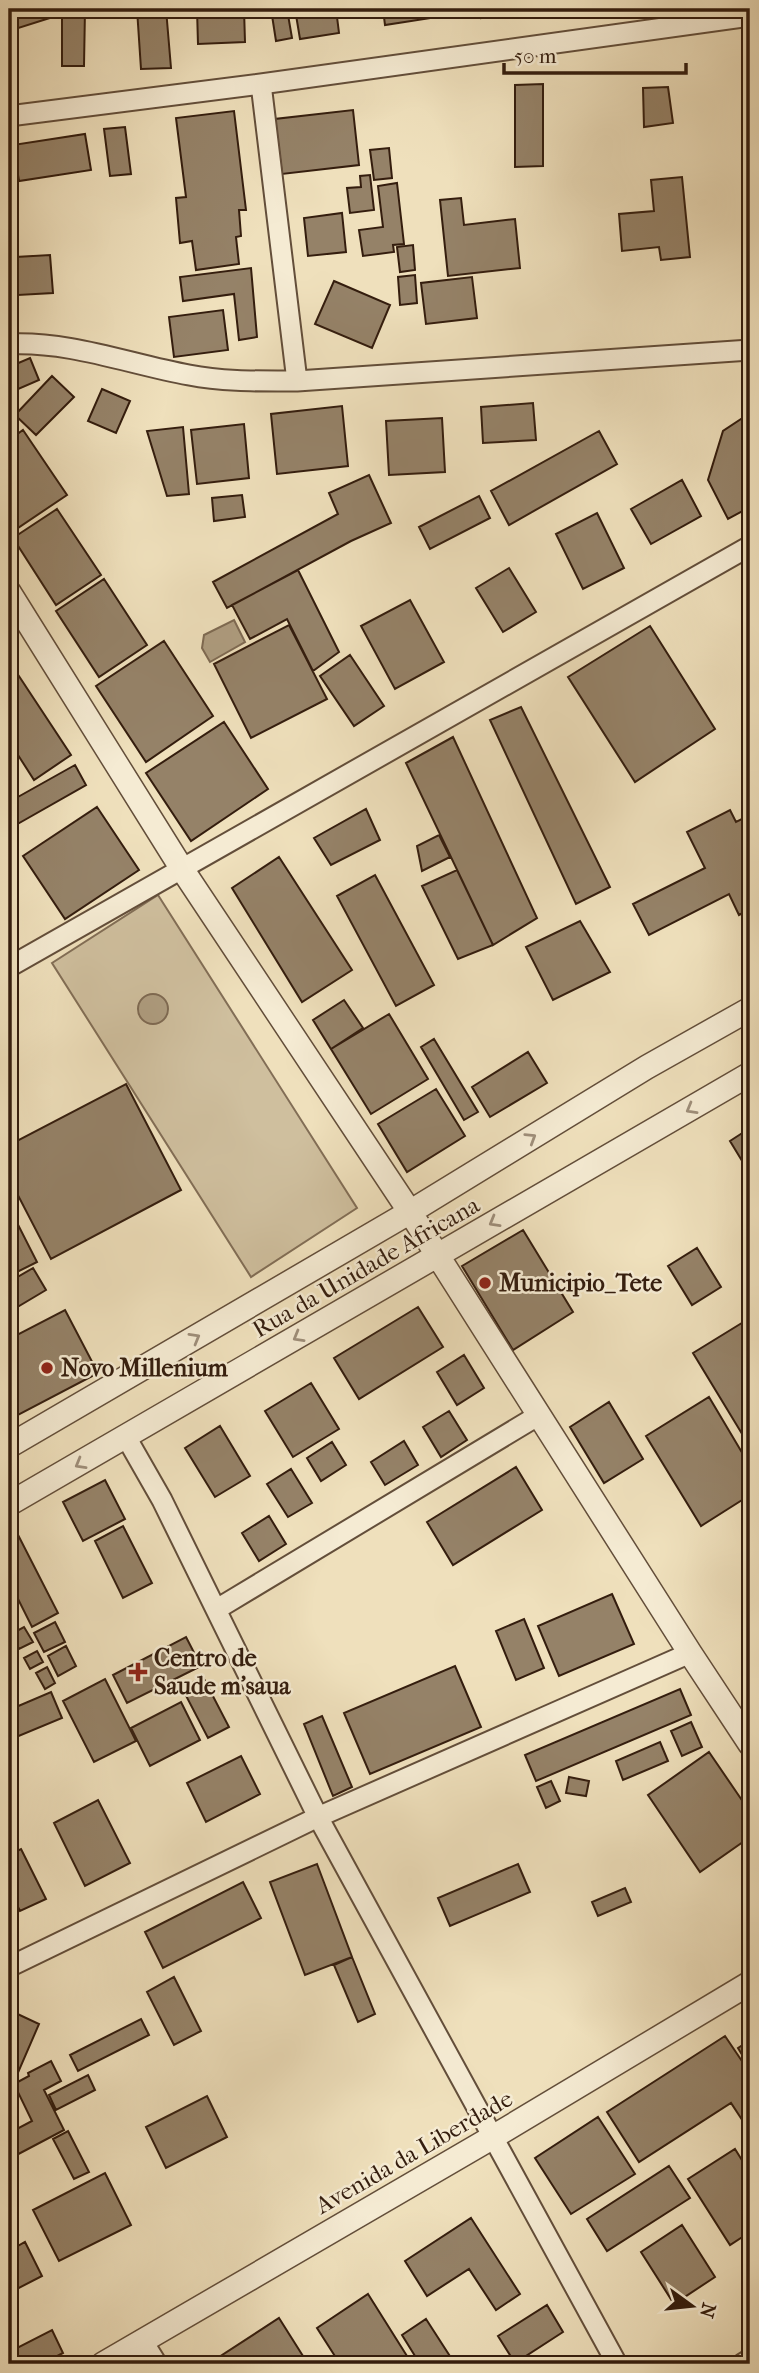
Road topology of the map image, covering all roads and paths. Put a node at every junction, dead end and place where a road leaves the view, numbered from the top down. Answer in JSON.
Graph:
{"nodes":[{"id":1,"x":750,"y":16,"type":"edge"},
{"id":2,"x":261,"y":85,"type":"junction"},
{"id":3,"x":9,"y":116,"type":"edge"},
{"id":4,"x":9,"y":344,"type":"edge"},
{"id":5,"x":750,"y":350,"type":"edge"},
{"id":6,"x":297,"y":381,"type":"junction"},
{"id":7,"x":750,"y":545,"type":"edge"},
{"id":8,"x":9,"y":592,"type":"edge"},
{"id":9,"x":182,"y":869,"type":"junction"},
{"id":10,"x":9,"y":967,"type":"edge"},
{"id":11,"x":750,"y":1009,"type":"edge"},
{"id":12,"x":750,"y":1074,"type":"edge"},
{"id":13,"x":410,"y":1212,"type":"junction"},
{"id":14,"x":438,"y":1255,"type":"junction"},
{"id":15,"x":539,"y":1415,"type":"junction"},
{"id":16,"x":126,"y":1437,"type":"junction"},
{"id":17,"x":9,"y":1446,"type":"edge"},
{"id":18,"x":9,"y":1504,"type":"edge"},
{"id":19,"x":217,"y":1609,"type":"junction"},
{"id":20,"x":690,"y":1653,"type":"junction"},
{"id":21,"x":750,"y":1741,"type":"edge"},
{"id":22,"x":318,"y":1817,"type":"junction"},
{"id":23,"x":9,"y":1967,"type":"edge"},
{"id":24,"x":750,"y":1983,"type":"edge"},
{"id":25,"x":493,"y":2137,"type":"junction"},
{"id":26,"x":142,"y":2340,"type":"junction"},
{"id":27,"x":750,"y":2359,"type":"edge"},
{"id":28,"x":103,"y":2364,"type":"edge"},
{"id":29,"x":157,"y":2364,"type":"edge"},
{"id":30,"x":617,"y":2364,"type":"edge"},
{"id":31,"x":742,"y":2364,"type":"edge"}],
"edges":[{"from":1,"to":2,"type":"street"},
{"from":2,"to":3,"type":"street"},
{"from":2,"to":6,"type":"street"},
{"from":4,"to":6,"type":"street"},
{"from":5,"to":6,"type":"street"},
{"from":7,"to":9,"type":"street"},
{"from":8,"to":9,"type":"street"},
{"from":9,"to":10,"type":"street"},
{"from":9,"to":13,"type":"street"},
{"from":13,"to":11,"type":"street","name":"Rua da Unidade Africana","one_way":true},
{"from":12,"to":14,"type":"street","name":"Rua da Unidade Africana","one_way":true},
{"from":13,"to":14,"type":"street"},
{"from":17,"to":13,"type":"street","name":"Rua da Unidade Africana","one_way":true},
{"from":14,"to":15,"type":"street"},
{"from":14,"to":16,"type":"street","name":"Rua da Unidade Africana","one_way":true},
{"from":15,"to":19,"type":"street"},
{"from":15,"to":20,"type":"street"},
{"from":16,"to":18,"type":"street","name":"Rua da Unidade Africana","one_way":true},
{"from":16,"to":19,"type":"street"},
{"from":19,"to":22,"type":"street"},
{"from":20,"to":21,"type":"street"},
{"from":20,"to":22,"type":"street"},
{"from":22,"to":23,"type":"street"},
{"from":22,"to":25,"type":"street"},
{"from":24,"to":25,"type":"street","name":"Avenida da Liberdade"},
{"from":25,"to":26,"type":"street","name":"Avenida da Liberdade"},
{"from":25,"to":30,"type":"street"},
{"from":26,"to":28,"type":"street","name":"Avenida da Liberdade"},
{"from":26,"to":29,"type":"street"},
{"from":27,"to":31,"type":"street"}]}
